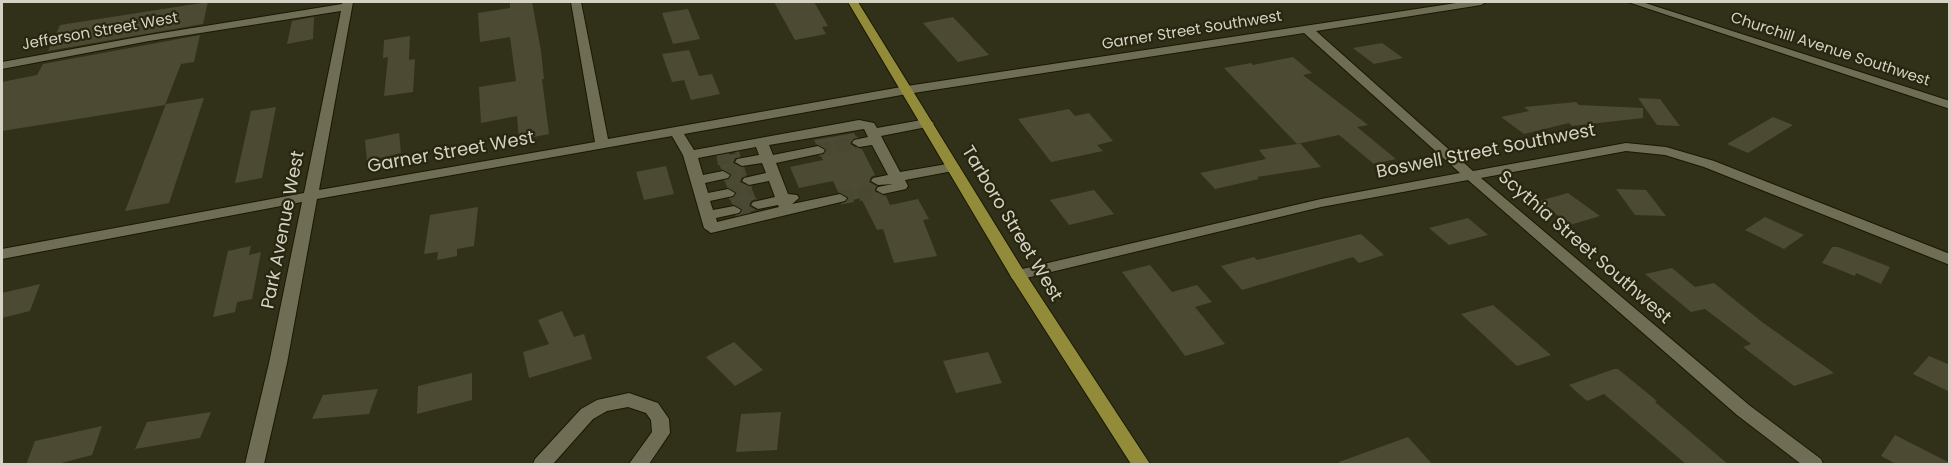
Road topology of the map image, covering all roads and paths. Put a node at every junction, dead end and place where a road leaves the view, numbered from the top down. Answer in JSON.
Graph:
{"nodes":[{"id":1,"x":576,"y":2,"type":"edge"},
{"id":2,"x":853,"y":2,"type":"edge"},
{"id":3,"x":1481,"y":2,"type":"edge"},
{"id":4,"x":1633,"y":2,"type":"edge"},
{"id":5,"x":347,"y":4,"type":"edge"},
{"id":6,"x":1307,"y":29,"type":"junction"},
{"id":7,"x":2,"y":65,"type":"edge"},
{"id":8,"x":907,"y":90,"type":"junction"},
{"id":9,"x":1950,"y":105,"type":"edge"},
{"id":10,"x":769,"y":115,"type":"junction"},
{"id":11,"x":927,"y":123,"type":"junction"},
{"id":12,"x":676,"y":131,"type":"junction"},
{"id":13,"x":876,"y":137,"type":"junction"},
{"id":14,"x":779,"y":139,"type":"junction"},
{"id":15,"x":859,"y":143,"type":"tunnel mouth"},
{"id":16,"x":602,"y":145,"type":"junction"},
{"id":17,"x":819,"y":150,"type":"tunnel mouth"},
{"id":18,"x":953,"y":167,"type":"junction"},
{"id":19,"x":774,"y":174,"type":"junction"},
{"id":20,"x":1471,"y":176,"type":"junction"},
{"id":21,"x":896,"y":177,"type":"junction"},
{"id":22,"x":749,"y":180,"type":"junction"},
{"id":23,"x":726,"y":184,"type":"junction"},
{"id":24,"x":699,"y":185,"type":"junction"},
{"id":25,"x":881,"y":185,"type":"tunnel mouth"},
{"id":26,"x":838,"y":193,"type":"tunnel mouth"},
{"id":27,"x":311,"y":196,"type":"junction"},
{"id":28,"x":2,"y":255,"type":"edge"},
{"id":29,"x":1950,"y":260,"type":"edge"},
{"id":30,"x":1018,"y":275,"type":"junction"},
{"id":31,"x":254,"y":465,"type":"edge"},
{"id":32,"x":542,"y":465,"type":"edge"},
{"id":33,"x":639,"y":465,"type":"edge"},
{"id":34,"x":1141,"y":465,"type":"edge"},
{"id":35,"x":1815,"y":465,"type":"edge"}],
"edges":[{"from":1,"to":16,"type":"street"},
{"from":2,"to":8,"type":"main road","name":"Tarboro Street West"},
{"from":3,"to":6,"type":"street","name":"Garner Street Southwest"},
{"from":4,"to":9,"type":"street","name":"Churchill Avenue Southwest"},
{"from":5,"to":7,"type":"street","name":"Jefferson Street West"},
{"from":5,"to":27,"type":"street","name":"Park Avenue West"},
{"from":6,"to":8,"type":"street","name":"Garner Street Southwest"},
{"from":6,"to":20,"type":"street","name":"Scythia Street Southwest"},
{"from":8,"to":10,"type":"street","name":"Garner Street West"},
{"from":8,"to":11,"type":"main road","name":"Tarboro Street West"},
{"from":10,"to":12,"type":"street","name":"Garner Street West"},
{"from":10,"to":14,"type":"street"},
{"from":11,"to":13,"type":"street"},
{"from":11,"to":18,"type":"main road","name":"Tarboro Street West"},
{"from":12,"to":16,"type":"street","name":"Garner Street West"},
{"from":12,"to":24,"type":"street"},
{"from":13,"to":14,"type":"street"},
{"from":13,"to":15,"type":"street"},
{"from":13,"to":21,"type":"street"},
{"from":14,"to":19,"type":"street"},
{"from":16,"to":27,"type":"street","name":"Garner Street West"},
{"from":17,"to":19,"type":"street"},
{"from":18,"to":21,"type":"street"},
{"from":18,"to":30,"type":"main road","name":"Tarboro Street West"},
{"from":19,"to":22,"type":"street"},
{"from":19,"to":22,"type":"street"},
{"from":19,"to":22,"type":"street"},
{"from":19,"to":24,"type":"street"},
{"from":19,"to":24,"type":"street"},
{"from":19,"to":26,"type":"street"},
{"from":20,"to":29,"type":"street","name":"Boswell Street Southwest"},
{"from":20,"to":30,"type":"street","name":"Boswell Street Southwest"},
{"from":20,"to":35,"type":"street","name":"Scythia Street Southwest"},
{"from":21,"to":25,"type":"street"},
{"from":23,"to":24,"type":"street"},
{"from":23,"to":24,"type":"street"},
{"from":23,"to":24,"type":"street"},
{"from":27,"to":28,"type":"street","name":"Garner Street West"},
{"from":27,"to":31,"type":"street","name":"Park Avenue West"},
{"from":30,"to":34,"type":"main road","name":"Tarboro Street West"},
{"from":32,"to":33,"type":"street"}]}
